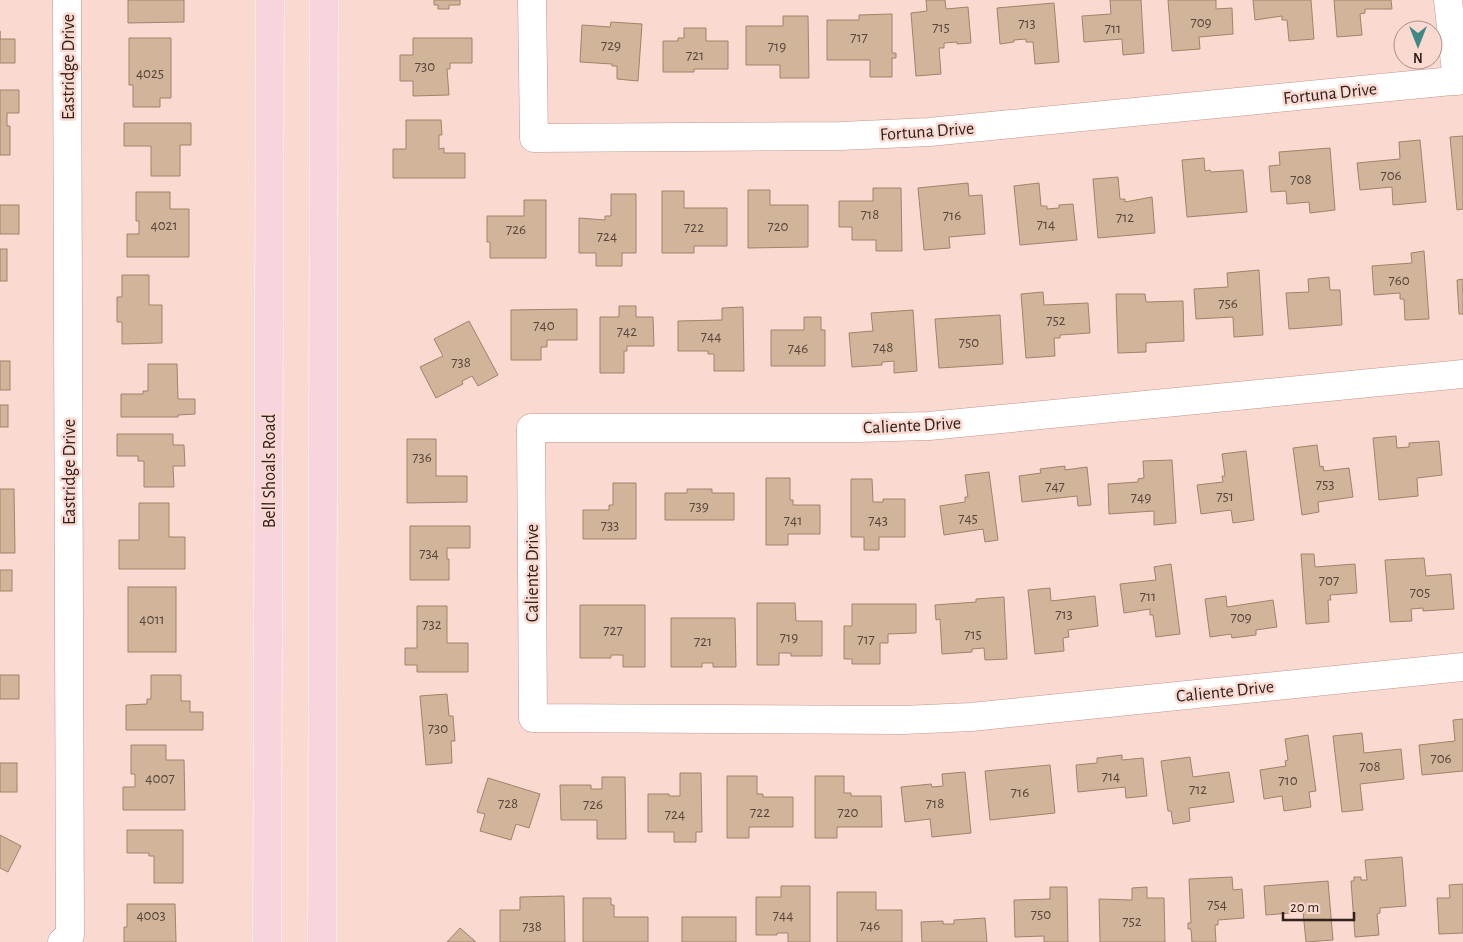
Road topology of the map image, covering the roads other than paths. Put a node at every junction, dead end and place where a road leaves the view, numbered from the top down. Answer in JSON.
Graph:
{"nodes":[{"id":1,"x":68,"y":0,"type":"edge"},
{"id":2,"x":270,"y":0,"type":"edge"},
{"id":3,"x":324,"y":0,"type":"edge"},
{"id":4,"x":532,"y":0,"type":"edge"},
{"id":5,"x":1448,"y":0,"type":"edge"},
{"id":6,"x":1460,"y":80,"type":"edge"},
{"id":7,"x":1463,"y":374,"type":"edge"},
{"id":8,"x":1463,"y":667,"type":"edge"},
{"id":9,"x":62,"y":942,"type":"edge"},
{"id":10,"x":268,"y":942,"type":"edge"},
{"id":11,"x":322,"y":942,"type":"edge"}],
"edges":[{"from":1,"to":9,"type":"street","name":"Eastridge Drive"},
{"from":2,"to":10,"type":"main road","name":"Bell Shoals Road"},
{"from":3,"to":11,"type":"main road"},
{"from":4,"to":6,"type":"street","name":"Fortuna Drive"},
{"from":5,"to":6,"type":"street","name":"Fortuna Drive"},
{"from":7,"to":8,"type":"street","name":"Caliente Drive"}]}
